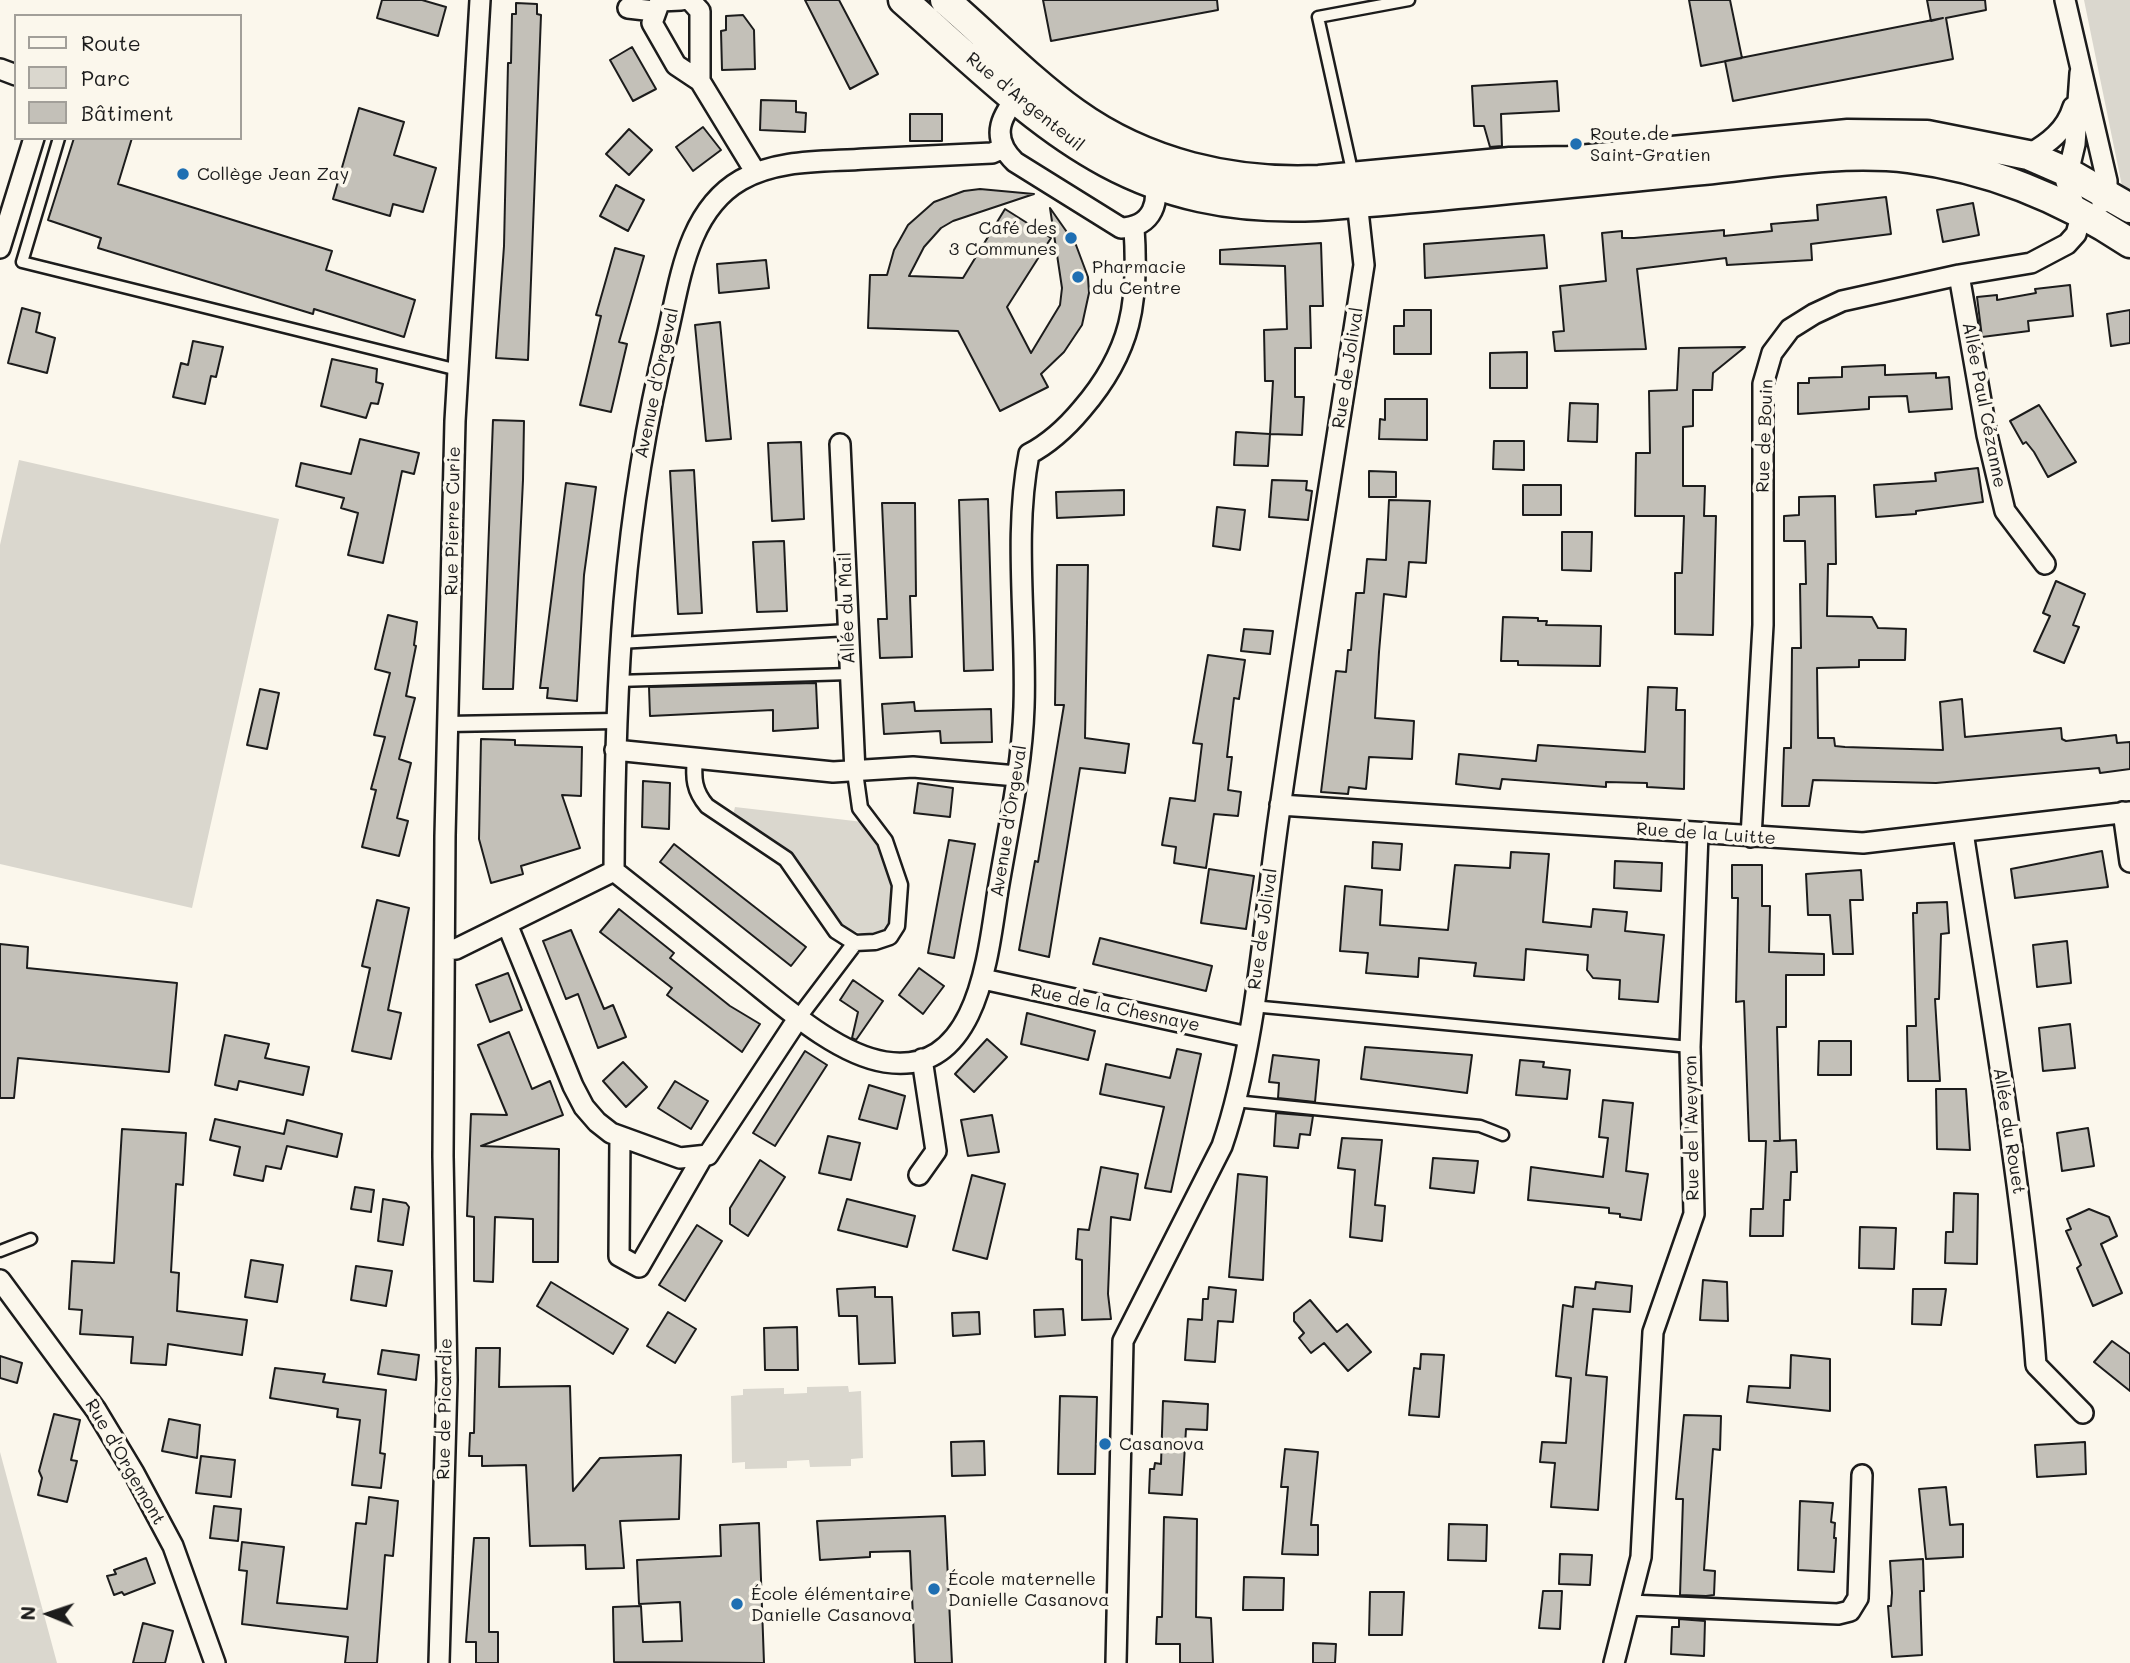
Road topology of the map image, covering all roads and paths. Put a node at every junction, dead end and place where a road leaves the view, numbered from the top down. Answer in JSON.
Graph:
{"nodes":[{"id":1,"x":480,"y":0,"type":"edge"},
{"id":2,"x":681,"y":0,"type":"edge"},
{"id":3,"x":690,"y":0,"type":"edge"},
{"id":4,"x":903,"y":0,"type":"edge"},
{"id":5,"x":1409,"y":0,"type":"edge"},
{"id":6,"x":2065,"y":0,"type":"edge"},
{"id":7,"x":628,"y":8,"type":"dead end"},
{"id":8,"x":654,"y":11,"type":"junction"},
{"id":9,"x":952,"y":11,"type":"edge"},
{"id":10,"x":700,"y":81,"type":"junction"},
{"id":11,"x":2080,"y":81,"type":"junction"},
{"id":12,"x":1024,"y":88,"type":"junction"},
{"id":13,"x":33,"y":140,"type":"edge"},
{"id":14,"x":58,"y":140,"type":"edge"},
{"id":15,"x":1001,"y":149,"type":"junction"},
{"id":16,"x":1142,"y":151,"type":"junction"},
{"id":17,"x":2028,"y":155,"type":"junction"},
{"id":18,"x":756,"y":173,"type":"junction"},
{"id":19,"x":2067,"y":173,"type":"junction"},
{"id":20,"x":1353,"y":176,"type":"junction"},
{"id":21,"x":1156,"y":186,"type":"junction"},
{"id":22,"x":2118,"y":202,"type":"edge"},
{"id":23,"x":1358,"y":204,"type":"junction"},
{"id":24,"x":2086,"y":217,"type":"junction"},
{"id":25,"x":2130,"y":219,"type":"edge"},
{"id":26,"x":1134,"y":228,"type":"junction"},
{"id":27,"x":2130,"y":243,"type":"edge"},
{"id":28,"x":0,"y":248,"type":"edge"},
{"id":29,"x":1959,"y":275,"type":"junction"},
{"id":30,"x":458,"y":370,"type":"junction"},
{"id":31,"x":840,"y":444,"type":"dead end"},
{"id":32,"x":2045,"y":564,"type":"dead end"},
{"id":33,"x":848,"y":630,"type":"junction"},
{"id":34,"x":619,"y":643,"type":"junction"},
{"id":35,"x":850,"y":674,"type":"junction"},
{"id":36,"x":617,"y":681,"type":"junction"},
{"id":37,"x":615,"y":721,"type":"junction"},
{"id":38,"x":448,"y":724,"type":"junction"},
{"id":39,"x":615,"y":750,"type":"junction"},
{"id":40,"x":695,"y":758,"type":"junction"},
{"id":41,"x":855,"y":772,"type":"junction"},
{"id":42,"x":1017,"y":776,"type":"junction"},
{"id":43,"x":1280,"y":805,"type":"junction"},
{"id":44,"x":2127,"y":812,"type":"edge"},
{"id":45,"x":1964,"y":832,"type":"junction"},
{"id":46,"x":1698,"y":834,"type":"junction"},
{"id":47,"x":1751,"y":836,"type":"junction"},
{"id":48,"x":2130,"y":862,"type":"edge"},
{"id":49,"x":614,"y":871,"type":"junction"},
{"id":50,"x":507,"y":924,"type":"junction"},
{"id":51,"x":855,"y":943,"type":"junction"},
{"id":52,"x":445,"y":950,"type":"junction"},
{"id":53,"x":983,"y":979,"type":"junction"},
{"id":54,"x":1252,"y":1006,"type":"junction"},
{"id":55,"x":799,"y":1017,"type":"junction"},
{"id":56,"x":1248,"y":1037,"type":"junction"},
{"id":57,"x":444,"y":1043,"type":"joint"},
{"id":58,"x":1690,"y":1047,"type":"junction"},
{"id":59,"x":922,"y":1059,"type":"junction"},
{"id":60,"x":1235,"y":1101,"type":"junction"},
{"id":61,"x":1503,"y":1135,"type":"dead end"},
{"id":62,"x":620,"y":1137,"type":"junction"},
{"id":63,"x":703,"y":1156,"type":"junction"},
{"id":64,"x":919,"y":1175,"type":"dead end"},
{"id":65,"x":31,"y":1239,"type":"dead end"},
{"id":66,"x":0,"y":1251,"type":"edge"},
{"id":67,"x":0,"y":1280,"type":"edge"},
{"id":68,"x":2083,"y":1413,"type":"dead end"},
{"id":69,"x":1862,"y":1475,"type":"dead end"},
{"id":70,"x":1630,"y":1605,"type":"junction"},
{"id":71,"x":215,"y":1663,"type":"edge"},
{"id":72,"x":439,"y":1663,"type":"edge"},
{"id":73,"x":1116,"y":1663,"type":"edge"},
{"id":74,"x":1614,"y":1663,"type":"edge"}],
"edges":[{"from":1,"to":30,"type":"street","name":"Rue Pierre Curie"},
{"from":2,"to":8,"type":"street"},
{"from":3,"to":10,"type":"street"},
{"from":4,"to":9,"type":"main road","name":"Rue d'Argenteuil"},
{"from":5,"to":20,"type":"lane"},
{"from":6,"to":11,"type":"street"},
{"from":7,"to":8,"type":"street"},
{"from":8,"to":10,"type":"street"},
{"from":9,"to":12,"type":"main road","name":"Rue d'Argenteuil"},
{"from":10,"to":18,"type":"street"},
{"from":11,"to":17,"type":"street"},
{"from":11,"to":19,"type":"street"},
{"from":11,"to":22,"type":"street"},
{"from":12,"to":15,"type":"street"},
{"from":12,"to":16,"type":"main road","name":"Rue d'Argenteuil"},
{"from":12,"to":21,"type":"main road","name":"Rue d'Argenteuil"},
{"from":13,"to":28,"type":"street"},
{"from":14,"to":30,"type":"lane"},
{"from":15,"to":18,"type":"street","name":"Avenue d'Orgeval"},
{"from":15,"to":26,"type":"street"},
{"from":16,"to":20,"type":"main road","name":"Rue d'Argenteuil"},
{"from":16,"to":21,"type":"street"},
{"from":17,"to":19,"type":"main road"},
{"from":17,"to":20,"type":"main road"},
{"from":18,"to":34,"type":"street","name":"Avenue d'Orgeval"},
{"from":19,"to":22,"type":"main road"},
{"from":19,"to":24,"type":"street"},
{"from":20,"to":23,"type":"street","name":"Rue de Jolival"},
{"from":21,"to":23,"type":"main road","name":"Rue d'Argenteuil"},
{"from":21,"to":26,"type":"street"},
{"from":22,"to":24,"type":"street"},
{"from":23,"to":24,"type":"main road"},
{"from":23,"to":43,"type":"street","name":"Rue de Jolival"},
{"from":24,"to":25,"type":"street"},
{"from":24,"to":27,"type":"main road"},
{"from":24,"to":29,"type":"street","name":"Rue de Bouin"},
{"from":26,"to":42,"type":"street","name":"Avenue d'Orgeval"},
{"from":29,"to":32,"type":"street","name":"Allée Paul Cézanne"},
{"from":29,"to":47,"type":"street","name":"Rue de Bouin"},
{"from":30,"to":38,"type":"street","name":"Rue Pierre Curie"},
{"from":31,"to":33,"type":"street","name":"Allée du Mail"},
{"from":33,"to":34,"type":"lane"},
{"from":33,"to":35,"type":"street","name":"Allée du Mail"},
{"from":34,"to":36,"type":"street","name":"Avenue d'Orgeval"},
{"from":35,"to":36,"type":"lane"},
{"from":35,"to":41,"type":"street","name":"Allée du Mail"},
{"from":36,"to":37,"type":"street","name":"Avenue d'Orgeval"},
{"from":37,"to":38,"type":"street"},
{"from":37,"to":39,"type":"street","name":"Avenue d'Orgeval"},
{"from":38,"to":52,"type":"street","name":"Rue Pierre Curie"},
{"from":39,"to":40,"type":"street"},
{"from":39,"to":49,"type":"street","name":"Avenue d'Orgeval"},
{"from":40,"to":41,"type":"street"},
{"from":40,"to":51,"type":"street"},
{"from":41,"to":42,"type":"street"},
{"from":41,"to":51,"type":"street"},
{"from":42,"to":53,"type":"street","name":"Avenue d'Orgeval"},
{"from":43,"to":46,"type":"street","name":"Rue de la Luitte"},
{"from":43,"to":54,"type":"street","name":"Rue de Jolival"},
{"from":44,"to":45,"type":"street","name":"Rue de la Luitte"},
{"from":44,"to":48,"type":"street"},
{"from":45,"to":47,"type":"street","name":"Rue de la Luitte"},
{"from":45,"to":68,"type":"street","name":"Allée du Rouet"},
{"from":46,"to":47,"type":"street","name":"Rue de la Luitte"},
{"from":46,"to":58,"type":"street","name":"Rue de l'Aveyron"},
{"from":49,"to":50,"type":"street"},
{"from":49,"to":55,"type":"street","name":"Avenue d'Orgeval"},
{"from":50,"to":52,"type":"street"},
{"from":50,"to":62,"type":"street"},
{"from":51,"to":55,"type":"street"},
{"from":52,"to":57,"type":"street","name":"Rue Pierre Curie"},
{"from":53,"to":56,"type":"street","name":"Rue de la Chesnaye"},
{"from":53,"to":59,"type":"street","name":"Avenue d'Orgeval"},
{"from":54,"to":56,"type":"street","name":"Rue de Jolival"},
{"from":54,"to":58,"type":"lane"},
{"from":55,"to":59,"type":"street","name":"Avenue d'Orgeval"},
{"from":55,"to":63,"type":"street"},
{"from":56,"to":60,"type":"street","name":"Rue de Jolival"},
{"from":57,"to":72,"type":"street","name":"Rue de Picardie"},
{"from":58,"to":70,"type":"street","name":"Rue de l'Aveyron"},
{"from":59,"to":64,"type":"street"},
{"from":60,"to":61,"type":"lane"},
{"from":60,"to":73,"type":"street","name":"Rue de Jolival"},
{"from":62,"to":63,"type":"street"},
{"from":62,"to":63,"type":"street"},
{"from":65,"to":66,"type":"lane"},
{"from":67,"to":71,"type":"street","name":"Rue d'Orgemont"},
{"from":69,"to":70,"type":"street"},
{"from":70,"to":74,"type":"street","name":"Rue de l'Aveyron"}]}
